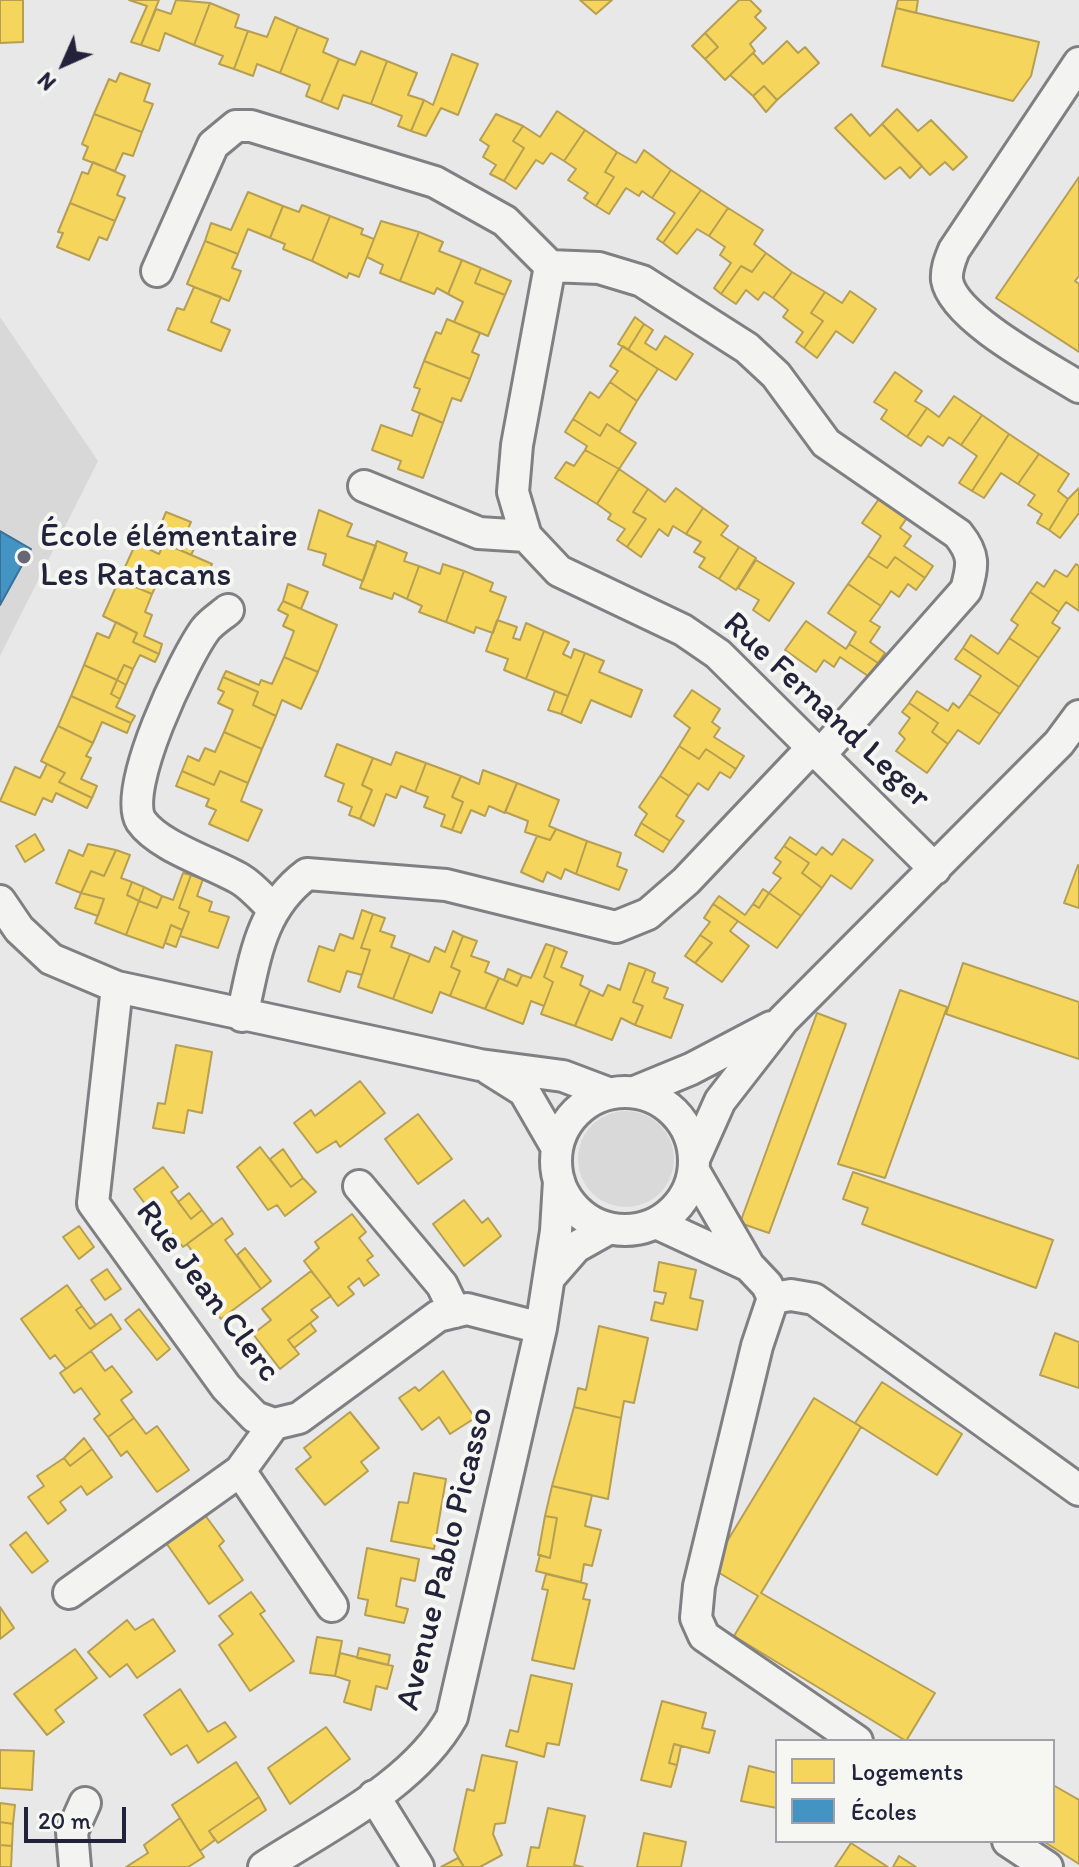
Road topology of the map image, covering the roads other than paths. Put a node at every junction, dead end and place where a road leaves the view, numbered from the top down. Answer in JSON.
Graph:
{"nodes":[{"id":1,"x":1079,"y":63,"type":"edge"},
{"id":2,"x":550,"y":266,"type":"junction"},
{"id":3,"x":157,"y":271,"type":"dead end"},
{"id":4,"x":1079,"y":387,"type":"edge"},
{"id":5,"x":364,"y":486,"type":"dead end"},
{"id":6,"x":526,"y":536,"type":"junction"},
{"id":7,"x":228,"y":610,"type":"dead end"},
{"id":8,"x":1079,"y":716,"type":"edge"},
{"id":9,"x":1069,"y":750,"type":"edge"},
{"id":10,"x":817,"y":751,"type":"junction"},
{"id":11,"x":935,"y":869,"type":"junction"},
{"id":12,"x":0,"y":901,"type":"edge"},
{"id":13,"x":272,"y":908,"type":"junction"},
{"id":14,"x":117,"y":987,"type":"junction"},
{"id":15,"x":242,"y":1016,"type":"junction"},
{"id":16,"x":783,"y":1020,"type":"junction"},
{"id":17,"x":480,"y":1065,"type":"junction"},
{"id":18,"x":622,"y":1093,"type":"junction"},
{"id":19,"x":557,"y":1148,"type":"junction"},
{"id":20,"x":694,"y":1164,"type":"junction"},
{"id":21,"x":559,"y":1181,"type":"junction"},
{"id":22,"x":359,"y":1186,"type":"dead end"},
{"id":23,"x":656,"y":1223,"type":"junction"},
{"id":24,"x":608,"y":1229,"type":"junction"},
{"id":25,"x":749,"y":1266,"type":"junction"},
{"id":26,"x":549,"y":1278,"type":"junction"},
{"id":27,"x":773,"y":1298,"type":"junction"},
{"id":28,"x":455,"y":1312,"type":"junction"},
{"id":29,"x":541,"y":1328,"type":"junction"},
{"id":30,"x":274,"y":1424,"type":"junction"},
{"id":31,"x":240,"y":1471,"type":"junction"},
{"id":32,"x":1079,"y":1490,"type":"edge"},
{"id":33,"x":69,"y":1593,"type":"dead end"},
{"id":34,"x":332,"y":1606,"type":"dead end"},
{"id":35,"x":854,"y":1739,"type":"edge"},
{"id":36,"x":374,"y":1796,"type":"junction"},
{"id":37,"x":85,"y":1803,"type":"dead end"},
{"id":38,"x":1011,"y":1843,"type":"edge"},
{"id":39,"x":75,"y":1867,"type":"edge"},
{"id":40,"x":264,"y":1867,"type":"edge"},
{"id":41,"x":418,"y":1867,"type":"edge"},
{"id":42,"x":1047,"y":1867,"type":"edge"}],
"edges":[{"from":1,"to":4,"type":"street"},
{"from":2,"to":3,"type":"street"},
{"from":2,"to":6,"type":"street","name":"Rue Fernand Leger"},
{"from":2,"to":10,"type":"street"},
{"from":5,"to":6,"type":"street"},
{"from":6,"to":10,"type":"street","name":"Rue Fernand Leger"},
{"from":7,"to":13,"type":"street"},
{"from":8,"to":9,"type":"street"},
{"from":9,"to":11,"type":"street"},
{"from":10,"to":11,"type":"street","name":"Rue Fernand Leger"},
{"from":10,"to":13,"type":"street"},
{"from":11,"to":16,"type":"street"},
{"from":12,"to":14,"type":"street"},
{"from":13,"to":15,"type":"street"},
{"from":14,"to":15,"type":"street"},
{"from":14,"to":30,"type":"street","name":"Rue Jean Clerc"},
{"from":15,"to":17,"type":"street"},
{"from":16,"to":18,"type":"street"},
{"from":16,"to":20,"type":"street"},
{"from":17,"to":18,"type":"street"},
{"from":17,"to":19,"type":"street"},
{"from":18,"to":19,"type":"street"},
{"from":18,"to":20,"type":"street"},
{"from":19,"to":21,"type":"street"},
{"from":20,"to":23,"type":"street"},
{"from":20,"to":25,"type":"street"},
{"from":21,"to":24,"type":"street"},
{"from":21,"to":26,"type":"street","name":"Avenue Pablo Picasso"},
{"from":22,"to":28,"type":"street"},
{"from":23,"to":24,"type":"street"},
{"from":23,"to":25,"type":"street"},
{"from":24,"to":26,"type":"street"},
{"from":25,"to":27,"type":"street"},
{"from":26,"to":29,"type":"street","name":"Avenue Pablo Picasso"},
{"from":27,"to":32,"type":"street"},
{"from":27,"to":35,"type":"street"},
{"from":28,"to":29,"type":"street"},
{"from":28,"to":30,"type":"street","name":"Rue Jean Clerc"},
{"from":29,"to":36,"type":"street","name":"Avenue Pablo Picasso"},
{"from":30,"to":31,"type":"street"},
{"from":31,"to":33,"type":"street"},
{"from":31,"to":34,"type":"street"},
{"from":36,"to":40,"type":"street","name":"Avenue Pablo Picasso"},
{"from":36,"to":41,"type":"street"},
{"from":37,"to":39,"type":"street"},
{"from":38,"to":42,"type":"street"}]}
